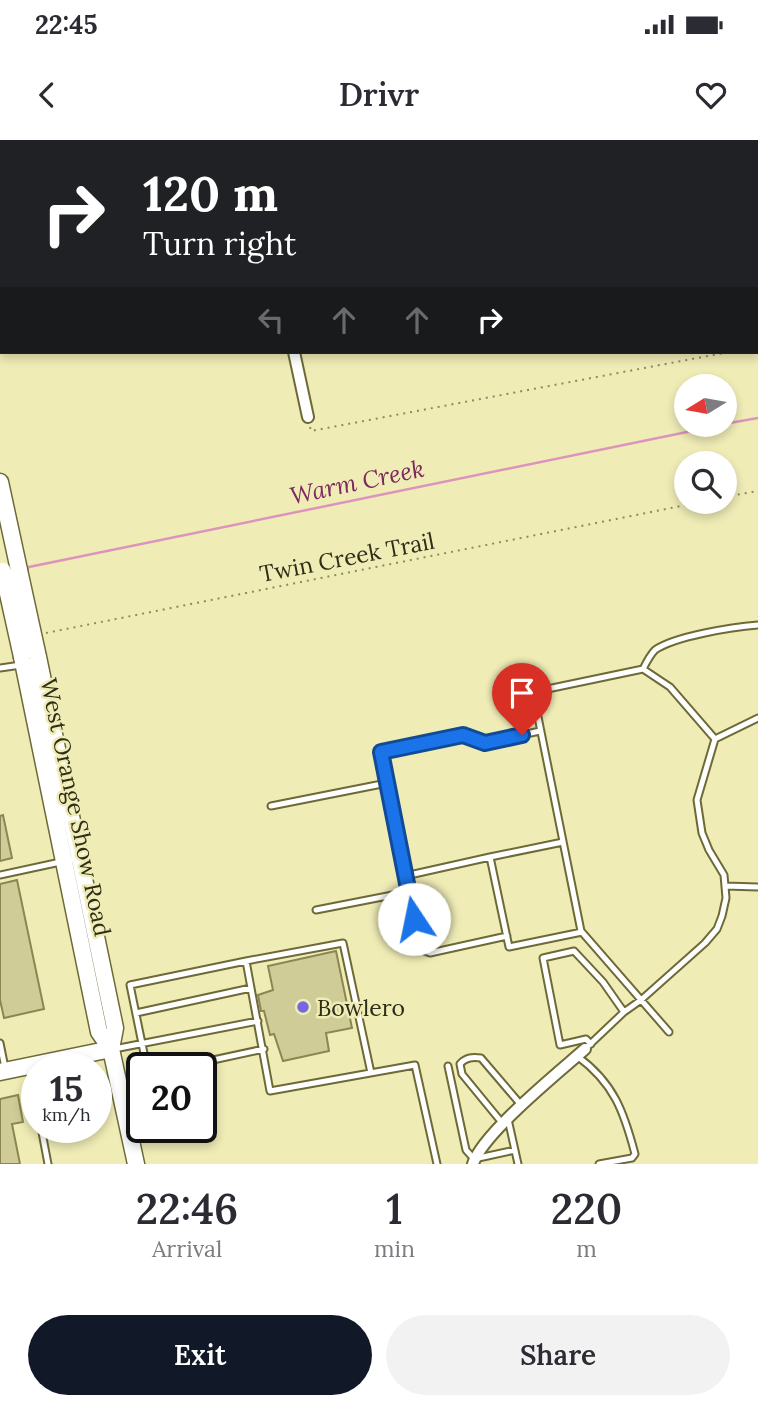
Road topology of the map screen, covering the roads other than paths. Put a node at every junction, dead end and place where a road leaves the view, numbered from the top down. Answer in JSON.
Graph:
{"nodes":[{"id":1,"x":294,"y":354,"type":"edge"},
{"id":2,"x":308,"y":417,"type":"road end"},
{"id":3,"x":0,"y":482,"type":"edge"},
{"id":4,"x":7,"y":567,"type":"edge"},
{"id":5,"x":758,"y":625,"type":"edge"},
{"id":6,"x":28,"y":660,"type":"junction"},
{"id":7,"x":0,"y":668,"type":"edge"},
{"id":8,"x":643,"y":669,"type":"junction"},
{"id":9,"x":758,"y":718,"type":"edge"},
{"id":10,"x":540,"y":730,"type":"junction"},
{"id":11,"x":715,"y":739,"type":"junction"},
{"id":12,"x":387,"y":783,"type":"junction"},
{"id":13,"x":271,"y":806,"type":"dead end"},
{"id":14,"x":563,"y":842,"type":"junction"},
{"id":15,"x":491,"y":857,"type":"junction"},
{"id":16,"x":72,"y":860,"type":"junction"},
{"id":17,"x":0,"y":875,"type":"edge"},
{"id":18,"x":405,"y":876,"type":"junction"},
{"id":19,"x":725,"y":886,"type":"junction"},
{"id":20,"x":758,"y":887,"type":"edge"},
{"id":21,"x":408,"y":892,"type":"junction"},
{"id":22,"x":316,"y":910,"type":"dead end"},
{"id":23,"x":582,"y":932,"type":"junction"},
{"id":24,"x":507,"y":936,"type":"junction"},
{"id":25,"x":246,"y":961,"type":"junction"},
{"id":26,"x":251,"y":988,"type":"junction"},
{"id":27,"x":640,"y":1000,"type":"junction"},
{"id":28,"x":624,"y":1012,"type":"junction"},
{"id":29,"x":136,"y":1013,"type":"junction"},
{"id":30,"x":258,"y":1020,"type":"junction"},
{"id":31,"x":669,"y":1032,"type":"dead end"},
{"id":32,"x":0,"y":1043,"type":"edge"},
{"id":33,"x":142,"y":1043,"type":"junction"},
{"id":34,"x":111,"y":1049,"type":"junction"},
{"id":35,"x":264,"y":1049,"type":"junction"},
{"id":36,"x":584,"y":1050,"type":"junction"},
{"id":37,"x":97,"y":1052,"type":"edge"},
{"id":38,"x":144,"y":1052,"type":"edge"},
{"id":39,"x":217,"y":1059,"type":"edge"},
{"id":40,"x":448,"y":1066,"type":"dead end"},
{"id":41,"x":21,"y":1068,"type":"edge"},
{"id":42,"x":3,"y":1071,"type":"edge"},
{"id":43,"x":371,"y":1073,"type":"junction"},
{"id":44,"x":522,"y":1106,"type":"junction"},
{"id":45,"x":506,"y":1122,"type":"junction"},
{"id":46,"x":43,"y":1143,"type":"edge"},
{"id":47,"x":515,"y":1150,"type":"junction"},
{"id":48,"x":473,"y":1161,"type":"edge"},
{"id":49,"x":48,"y":1164,"type":"edge"},
{"id":50,"x":135,"y":1164,"type":"edge"},
{"id":51,"x":437,"y":1164,"type":"edge"},
{"id":52,"x":518,"y":1164,"type":"edge"},
{"id":53,"x":599,"y":1164,"type":"edge"}],
"edges":[{"from":1,"to":2,"type":"street"},
{"from":3,"to":4,"type":"main road","name":"West Orange Show Road"},
{"from":4,"to":6,"type":"main road","name":"West Orange Show Road","bridge":true},
{"from":5,"to":8,"type":"lane"},
{"from":6,"to":7,"type":"lane"},
{"from":6,"to":16,"type":"main road","name":"West Orange Show Road"},
{"from":8,"to":10,"type":"lane"},
{"from":8,"to":11,"type":"lane"},
{"from":9,"to":11,"type":"lane"},
{"from":10,"to":12,"type":"lane"},
{"from":10,"to":14,"type":"lane"},
{"from":11,"to":19,"type":"lane"},
{"from":12,"to":13,"type":"lane"},
{"from":12,"to":18,"type":"lane"},
{"from":14,"to":15,"type":"lane"},
{"from":14,"to":23,"type":"lane"},
{"from":15,"to":18,"type":"lane"},
{"from":15,"to":24,"type":"lane"},
{"from":16,"to":17,"type":"lane"},
{"from":16,"to":34,"type":"main road","name":"West Orange Show Road"},
{"from":18,"to":21,"type":"lane"},
{"from":19,"to":20,"type":"lane"},
{"from":19,"to":27,"type":"lane"},
{"from":21,"to":22,"type":"lane"},
{"from":21,"to":24,"type":"lane"},
{"from":23,"to":24,"type":"lane"},
{"from":23,"to":27,"type":"lane"},
{"from":25,"to":26,"type":"lane"},
{"from":25,"to":29,"type":"lane"},
{"from":25,"to":43,"type":"lane"},
{"from":26,"to":29,"type":"lane"},
{"from":26,"to":30,"type":"lane"},
{"from":27,"to":28,"type":"lane"},
{"from":27,"to":31,"type":"lane"},
{"from":28,"to":36,"type":"lane"},
{"from":28,"to":36,"type":"lane"},
{"from":29,"to":33,"type":"lane"},
{"from":30,"to":33,"type":"lane"},
{"from":30,"to":35,"type":"lane"},
{"from":32,"to":42,"type":"lane"},
{"from":33,"to":34,"type":"lane"},
{"from":33,"to":38,"type":"lane"},
{"from":34,"to":37,"type":"main road"},
{"from":34,"to":50,"type":"main road","name":"West Orange Show Road"},
{"from":35,"to":39,"type":"lane"},
{"from":35,"to":43,"type":"lane"},
{"from":36,"to":44,"type":"street"},
{"from":36,"to":53,"type":"lane"},
{"from":40,"to":48,"type":"lane"},
{"from":41,"to":42,"type":"main road"},
{"from":43,"to":51,"type":"lane"},
{"from":44,"to":45,"type":"street"},
{"from":44,"to":45,"type":"lane"},
{"from":45,"to":47,"type":"lane"},
{"from":45,"to":48,"type":"street"},
{"from":46,"to":49,"type":"lane"},
{"from":47,"to":48,"type":"lane"},
{"from":47,"to":52,"type":"lane"}]}
